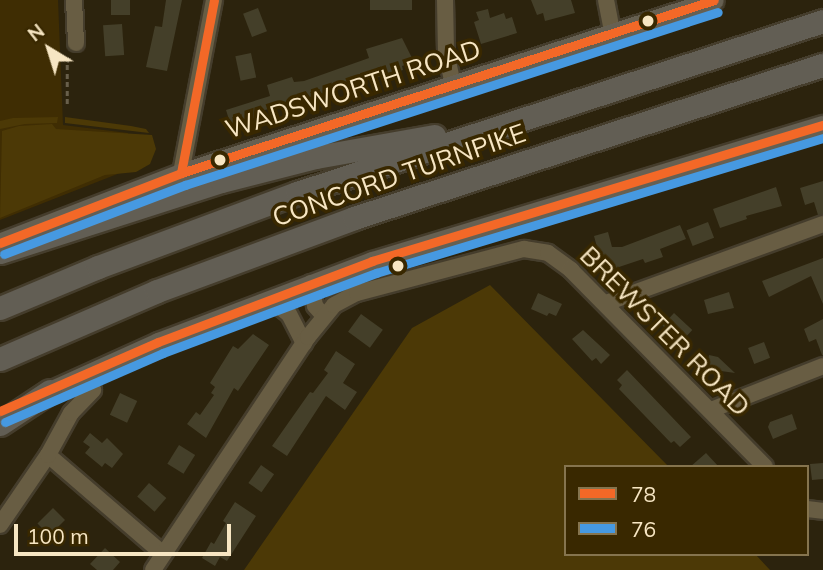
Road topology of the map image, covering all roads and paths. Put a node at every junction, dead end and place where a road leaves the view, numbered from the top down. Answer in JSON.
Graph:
{"nodes":[{"id":1,"x":74,"y":0,"type":"edge"},
{"id":2,"x":214,"y":0,"type":"edge"},
{"id":3,"x":445,"y":0,"type":"edge"},
{"id":4,"x":606,"y":0,"type":"edge"},
{"id":5,"x":714,"y":0,"type":"edge"},
{"id":6,"x":823,"y":21,"type":"edge"},
{"id":7,"x":612,"y":32,"type":"junction"},
{"id":8,"x":76,"y":43,"type":"joint"},
{"id":9,"x":823,"y":65,"type":"edge"},
{"id":10,"x":453,"y":84,"type":"junction"},
{"id":11,"x":68,"y":104,"type":"dead end"},
{"id":12,"x":823,"y":125,"type":"edge"},
{"id":13,"x":496,"y":127,"type":"junction"},
{"id":14,"x":181,"y":173,"type":"junction"},
{"id":15,"x":823,"y":224,"type":"edge"},
{"id":16,"x":4,"y":244,"type":"edge"},
{"id":17,"x":311,"y":283,"type":"junction"},
{"id":18,"x":262,"y":302,"type":"junction"},
{"id":19,"x":606,"y":303,"type":"junction"},
{"id":20,"x":0,"y":308,"type":"edge"},
{"id":21,"x":324,"y":316,"type":"junction"},
{"id":22,"x":304,"y":343,"type":"junction"},
{"id":23,"x":0,"y":359,"type":"edge"},
{"id":24,"x":823,"y":366,"type":"edge"},
{"id":25,"x":93,"y":390,"type":"dead end"},
{"id":26,"x":50,"y":391,"type":"junction"},
{"id":27,"x":711,"y":410,"type":"junction"},
{"id":28,"x":0,"y":411,"type":"edge"},
{"id":29,"x":0,"y":424,"type":"edge"},
{"id":30,"x":48,"y":455,"type":"junction"},
{"id":31,"x":763,"y":465,"type":"edge"},
{"id":32,"x":0,"y":525,"type":"edge"},
{"id":33,"x":163,"y":554,"type":"junction"},
{"id":34,"x":153,"y":570,"type":"edge"}],
"edges":[{"from":1,"to":8,"type":"street"},
{"from":2,"to":14,"type":"street"},
{"from":3,"to":10,"type":"street"},
{"from":4,"to":7,"type":"street"},
{"from":5,"to":7,"type":"main road","name":"WADSWORTH ROAD"},
{"from":6,"to":13,"type":"highway","name":"CONCORD TURNPIKE"},
{"from":7,"to":10,"type":"main road","name":"WADSWORTH ROAD"},
{"from":8,"to":11,"type":"path"},
{"from":9,"to":23,"type":"highway","name":"CONCORD TURNPIKE"},
{"from":10,"to":14,"type":"main road","name":"WADSWORTH ROAD"},
{"from":12,"to":17,"type":"main road"},
{"from":13,"to":16,"type":"highway"},
{"from":13,"to":20,"type":"highway","name":"CONCORD TURNPIKE"},
{"from":14,"to":16,"type":"main road","name":"WADSWORTH ROAD"},
{"from":15,"to":19,"type":"street"},
{"from":17,"to":18,"type":"main road"},
{"from":17,"to":21,"type":"street"},
{"from":18,"to":22,"type":"street"},
{"from":18,"to":26,"type":"main road"},
{"from":19,"to":21,"type":"street","name":"BREWSTER ROAD"},
{"from":19,"to":27,"type":"street","name":"BREWSTER ROAD"},
{"from":21,"to":22,"type":"street","name":"BREWSTER ROAD"},
{"from":22,"to":33,"type":"street","name":"BREWSTER ROAD"},
{"from":24,"to":27,"type":"street"},
{"from":25,"to":30,"type":"street"},
{"from":26,"to":28,"type":"highway"},
{"from":26,"to":29,"type":"highway"},
{"from":27,"to":31,"type":"street","name":"BREWSTER ROAD"},
{"from":30,"to":32,"type":"street"},
{"from":30,"to":33,"type":"street"},
{"from":33,"to":34,"type":"street","name":"BREWSTER ROAD"}]}
